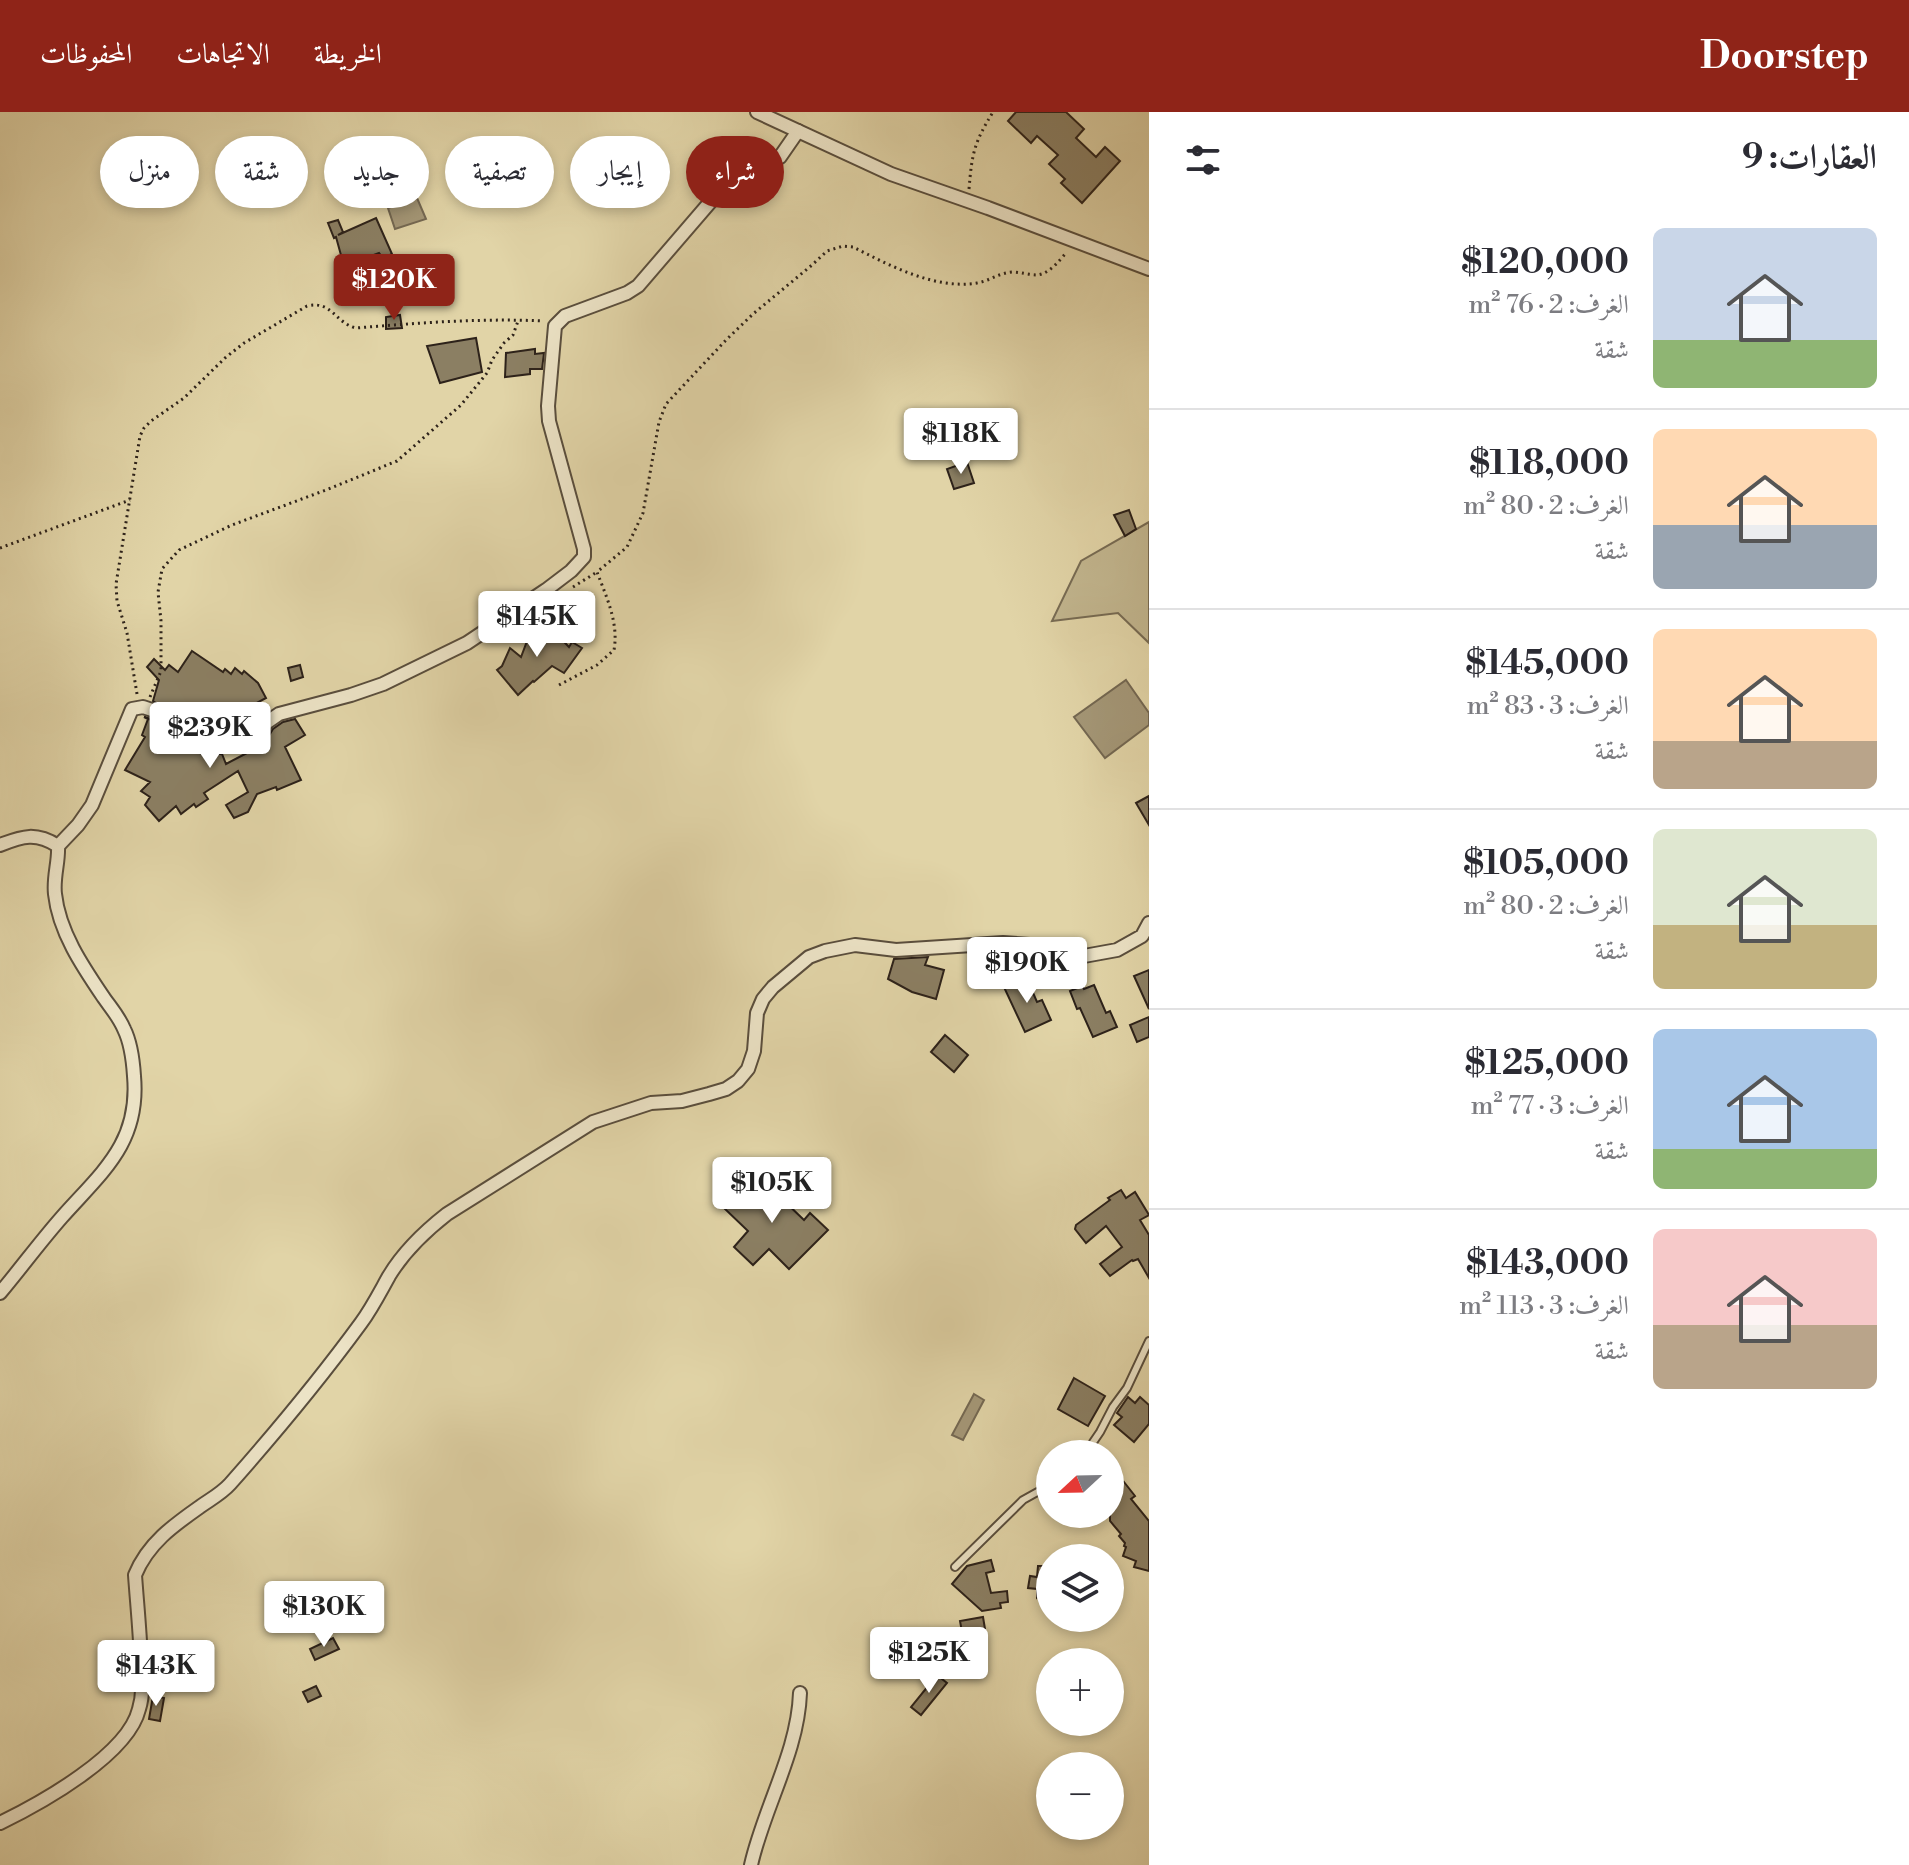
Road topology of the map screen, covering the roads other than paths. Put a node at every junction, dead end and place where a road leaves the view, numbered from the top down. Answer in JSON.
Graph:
{"nodes":[{"id":1,"x":757,"y":112,"type":"edge"},
{"id":2,"x":798,"y":131,"type":"junction"},
{"id":3,"x":1149,"y":269,"type":"edge"},
{"id":4,"x":0,"y":845,"type":"edge"},
{"id":5,"x":58,"y":846,"type":"junction"},
{"id":6,"x":1149,"y":923,"type":"edge"},
{"id":7,"x":0,"y":1293,"type":"edge"},
{"id":8,"x":1149,"y":1341,"type":"edge"},
{"id":9,"x":1095,"y":1440,"type":"edge"},
{"id":10,"x":1036,"y":1493,"type":"edge"},
{"id":11,"x":955,"y":1567,"type":"dead end"},
{"id":12,"x":800,"y":1693,"type":"dead end"},
{"id":13,"x":0,"y":1823,"type":"edge"},
{"id":14,"x":751,"y":1865,"type":"edge"}],
"edges":[{"from":1,"to":2,"type":"street"},
{"from":2,"to":3,"type":"street"},
{"from":2,"to":5,"type":"street"},
{"from":4,"to":5,"type":"street"},
{"from":5,"to":7,"type":"street"},
{"from":6,"to":13,"type":"street"},
{"from":8,"to":9,"type":"lane"},
{"from":10,"to":11,"type":"lane"},
{"from":12,"to":14,"type":"street"}]}
